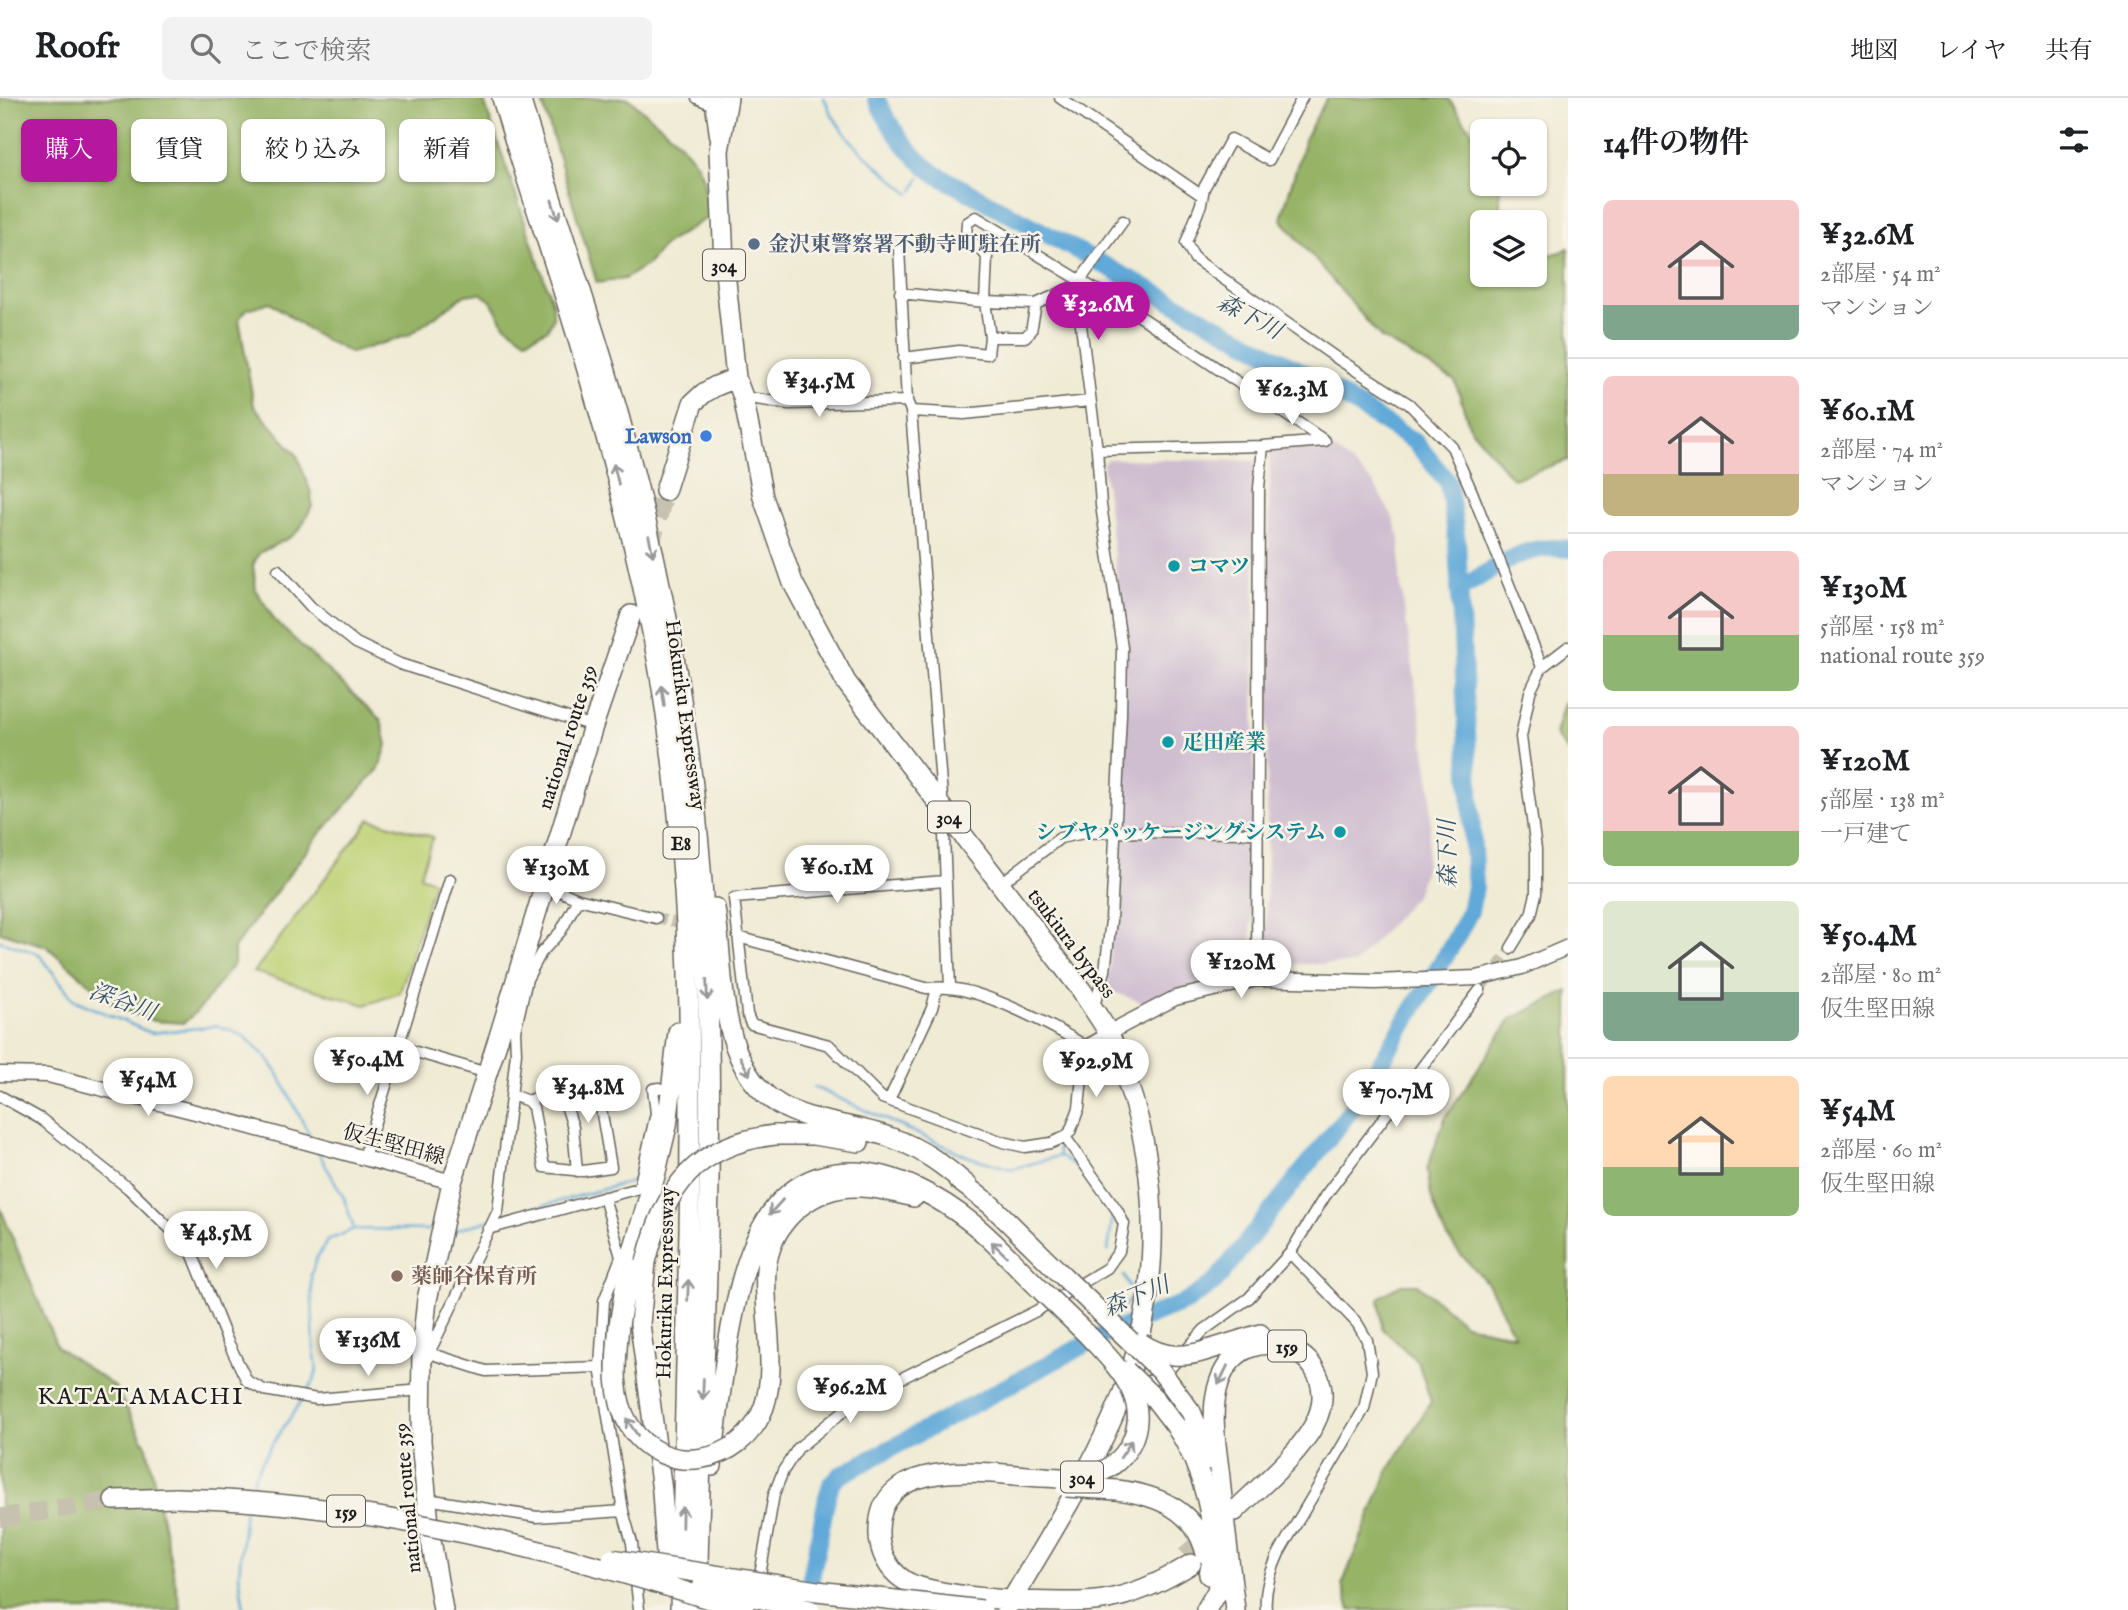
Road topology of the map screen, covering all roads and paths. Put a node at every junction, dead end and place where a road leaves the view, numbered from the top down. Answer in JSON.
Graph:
{"nodes":[{"id":1,"x":502,"y":98,"type":"edge"},
{"id":2,"x":520,"y":98,"type":"edge"},
{"id":3,"x":697,"y":98,"type":"edge"},
{"id":4,"x":1060,"y":98,"type":"edge"},
{"id":5,"x":1302,"y":98,"type":"edge"},
{"id":6,"x":718,"y":100,"type":"edge"},
{"id":7,"x":1201,"y":195,"type":"junction"},
{"id":8,"x":1122,"y":224,"type":"dead end"},
{"id":9,"x":899,"y":248,"type":"dead end"},
{"id":10,"x":1081,"y":281,"type":"junction"},
{"id":11,"x":900,"y":293,"type":"junction"},
{"id":12,"x":985,"y":302,"type":"junction"},
{"id":13,"x":1036,"y":304,"type":"junction"},
{"id":14,"x":990,"y":337,"type":"junction"},
{"id":15,"x":904,"y":358,"type":"junction"},
{"id":16,"x":736,"y":379,"type":"junction"},
{"id":17,"x":743,"y":397,"type":"junction"},
{"id":18,"x":1090,"y":401,"type":"junction"},
{"id":19,"x":909,"y":406,"type":"junction"},
{"id":20,"x":1263,"y":446,"type":"junction"},
{"id":21,"x":1097,"y":450,"type":"junction"},
{"id":22,"x":665,"y":491,"type":"tunnel mouth"},
{"id":23,"x":278,"y":570,"type":"dead end"},
{"id":24,"x":631,"y":615,"type":"dead end"},
{"id":25,"x":1568,"y":647,"type":"edge"},
{"id":26,"x":1542,"y":667,"type":"junction"},
{"id":27,"x":593,"y":726,"type":"junction"},
{"id":28,"x":687,"y":735,"type":"junction"},
{"id":29,"x":670,"y":747,"type":"junction"},
{"id":30,"x":943,"y":809,"type":"junction"},
{"id":31,"x":1116,"y":832,"type":"junction"},
{"id":32,"x":1258,"y":833,"type":"junction"},
{"id":33,"x":450,"y":879,"type":"dead end"},
{"id":34,"x":945,"y":881,"type":"junction"},
{"id":35,"x":1000,"y":884,"type":"junction"},
{"id":36,"x":545,"y":885,"type":"junction"},
{"id":37,"x":578,"y":899,"type":"junction"},
{"id":38,"x":656,"y":918,"type":"tunnel mouth"},
{"id":39,"x":738,"y":937,"type":"junction"},
{"id":40,"x":1568,"y":947,"type":"edge"},
{"id":41,"x":1511,"y":948,"type":"tunnel mouth"},
{"id":42,"x":1257,"y":979,"type":"junction"},
{"id":43,"x":1478,"y":984,"type":"junction"},
{"id":44,"x":937,"y":988,"type":"junction"},
{"id":45,"x":950,"y":988,"type":"junction"},
{"id":46,"x":1093,"y":1008,"type":"junction"},
{"id":47,"x":510,"y":1026,"type":"junction"},
{"id":48,"x":1108,"y":1033,"type":"junction"},
{"id":49,"x":1085,"y":1046,"type":"junction"},
{"id":50,"x":399,"y":1047,"type":"junction"},
{"id":51,"x":487,"y":1073,"type":"junction"},
{"id":52,"x":0,"y":1074,"type":"edge"},
{"id":53,"x":560,"y":1087,"type":"junction"},
{"id":54,"x":659,"y":1088,"type":"dead end"},
{"id":55,"x":512,"y":1095,"type":"junction"},
{"id":56,"x":0,"y":1096,"type":"edge"},
{"id":57,"x":889,"y":1100,"type":"junction"},
{"id":58,"x":528,"y":1101,"type":"junction"},
{"id":59,"x":1065,"y":1137,"type":"junction"},
{"id":60,"x":365,"y":1157,"type":"junction"},
{"id":61,"x":577,"y":1171,"type":"junction"},
{"id":62,"x":452,"y":1181,"type":"junction"},
{"id":63,"x":968,"y":1185,"type":"junction"},
{"id":64,"x":604,"y":1197,"type":"junction"},
{"id":65,"x":948,"y":1208,"type":"junction"},
{"id":66,"x":491,"y":1223,"type":"junction"},
{"id":67,"x":1290,"y":1253,"type":"junction"},
{"id":68,"x":1102,"y":1312,"type":"junction"},
{"id":69,"x":1085,"y":1332,"type":"junction"},
{"id":70,"x":429,"y":1353,"type":"junction"},
{"id":71,"x":600,"y":1367,"type":"junction"},
{"id":72,"x":1128,"y":1379,"type":"junction"},
{"id":73,"x":422,"y":1390,"type":"junction"},
{"id":74,"x":1212,"y":1464,"type":"junction"},
{"id":75,"x":1042,"y":1482,"type":"junction"},
{"id":76,"x":427,"y":1499,"type":"junction"},
{"id":77,"x":114,"y":1500,"type":"tunnel mouth"},
{"id":78,"x":623,"y":1511,"type":"junction"},
{"id":79,"x":1232,"y":1513,"type":"junction"},
{"id":80,"x":514,"y":1543,"type":"junction"},
{"id":81,"x":557,"y":1551,"type":"junction"},
{"id":82,"x":1223,"y":1553,"type":"junction"},
{"id":83,"x":1188,"y":1560,"type":"tunnel mouth"},
{"id":84,"x":653,"y":1581,"type":"junction"},
{"id":85,"x":1012,"y":1599,"type":"edge"},
{"id":86,"x":1199,"y":1605,"type":"edge"},
{"id":87,"x":443,"y":1610,"type":"edge"},
{"id":88,"x":639,"y":1610,"type":"edge"},
{"id":89,"x":669,"y":1610,"type":"edge"},
{"id":90,"x":680,"y":1610,"type":"edge"},
{"id":91,"x":699,"y":1610,"type":"edge"},
{"id":92,"x":732,"y":1610,"type":"edge"},
{"id":93,"x":744,"y":1610,"type":"edge"},
{"id":94,"x":754,"y":1610,"type":"edge"},
{"id":95,"x":810,"y":1610,"type":"edge"},
{"id":96,"x":982,"y":1610,"type":"edge"},
{"id":97,"x":1235,"y":1610,"type":"edge"},
{"id":98,"x":1266,"y":1610,"type":"edge"}],
"edges":[{"from":29,"to":1,"type":"highway","name":"Hokuriku Expressway","number":"E8","one_way":true},
{"from":2,"to":28,"type":"highway","name":"Hokuriku Expressway","number":"E8","one_way":true},
{"from":3,"to":6,"type":"street"},
{"from":4,"to":7,"type":"street"},
{"from":5,"to":7,"type":"street"},
{"from":6,"to":16,"type":"highway","number":"304"},
{"from":7,"to":26,"type":"street"},
{"from":8,"to":10,"type":"street"},
{"from":9,"to":11,"type":"street"},
{"from":10,"to":12,"type":"street"},
{"from":10,"to":13,"type":"street"},
{"from":10,"to":18,"type":"street"},
{"from":10,"to":20,"type":"street"},
{"from":11,"to":12,"type":"street"},
{"from":11,"to":15,"type":"street"},
{"from":12,"to":13,"type":"street"},
{"from":12,"to":14,"type":"street"},
{"from":13,"to":14,"type":"street"},
{"from":14,"to":15,"type":"street"},
{"from":15,"to":19,"type":"street"},
{"from":16,"to":17,"type":"highway","name":"tsukiura bypass","number":"304"},
{"from":16,"to":22,"type":"highway"},
{"from":17,"to":19,"type":"street"},
{"from":17,"to":30,"type":"highway","name":"tsukiura bypass","number":"304"},
{"from":18,"to":19,"type":"street"},
{"from":18,"to":21,"type":"street"},
{"from":19,"to":30,"type":"street"},
{"from":20,"to":21,"type":"street"},
{"from":20,"to":32,"type":"street"},
{"from":21,"to":31,"type":"street"},
{"from":23,"to":27,"type":"street"},
{"from":24,"to":27,"type":"highway","name":"national route 359"},
{"from":25,"to":26,"type":"street"},
{"from":26,"to":41,"type":"street"},
{"from":27,"to":36,"type":"highway","name":"national route 359"},
{"from":28,"to":63,"type":"highway","one_way":true},
{"from":28,"to":91,"type":"highway","name":"Hokuriku Expressway","number":"E8","one_way":true},
{"from":65,"to":29,"type":"highway","one_way":true,"bridge":true},
{"from":90,"to":29,"type":"highway","name":"Hokuriku Expressway","number":"E8","one_way":true},
{"from":30,"to":34,"type":"street"},
{"from":30,"to":35,"type":"highway","name":"tsukiura bypass","number":"304"},
{"from":31,"to":32,"type":"street"},
{"from":31,"to":35,"type":"street"},
{"from":31,"to":46,"type":"street"},
{"from":32,"to":42,"type":"street"},
{"from":33,"to":50,"type":"street"},
{"from":34,"to":39,"type":"street"},
{"from":34,"to":45,"type":"street"},
{"from":35,"to":46,"type":"highway","name":"tsukiura bypass","number":"304"},
{"from":36,"to":37,"type":"street"},
{"from":36,"to":47,"type":"highway","name":"national route 359"},
{"from":37,"to":38,"type":"street"},
{"from":37,"to":47,"type":"street"},
{"from":39,"to":44,"type":"street"},
{"from":39,"to":57,"type":"street"},
{"from":40,"to":43,"type":"street"},
{"from":42,"to":43,"type":"street"},
{"from":42,"to":48,"type":"street"},
{"from":43,"to":67,"type":"street"},
{"from":44,"to":45,"type":"street"},
{"from":44,"to":57,"type":"street"},
{"from":45,"to":49,"type":"street"},
{"from":46,"to":48,"type":"highway","name":"tsukiura bypass","number":"304"},
{"from":47,"to":51,"type":"highway","name":"national route 359"},
{"from":47,"to":55,"type":"street"},
{"from":48,"to":49,"type":"street"},
{"from":48,"to":72,"type":"highway","name":"tsukiura bypass","number":"304"},
{"from":49,"to":59,"type":"street"},
{"from":50,"to":51,"type":"street"},
{"from":50,"to":60,"type":"street"},
{"from":51,"to":62,"type":"highway","name":"national route 359"},
{"from":52,"to":60,"type":"street","name":"仮生堅田線"},
{"from":53,"to":58,"type":"street"},
{"from":53,"to":61,"type":"street"},
{"from":53,"to":61,"type":"street"},
{"from":54,"to":64,"type":"street"},
{"from":55,"to":58,"type":"street"},
{"from":55,"to":66,"type":"street"},
{"from":56,"to":73,"type":"street"},
{"from":57,"to":59,"type":"street"},
{"from":58,"to":61,"type":"street"},
{"from":59,"to":94,"type":"street"},
{"from":60,"to":62,"type":"street","name":"仮生堅田線"},
{"from":62,"to":73,"type":"highway","name":"national route 359"},
{"from":63,"to":68,"type":"highway","bridge":true},
{"from":63,"to":89,"type":"highway","bridge":true},
{"from":64,"to":66,"type":"street"},
{"from":64,"to":71,"type":"street"},
{"from":69,"to":65,"type":"highway","one_way":true,"bridge":true},
{"from":65,"to":91,"type":"highway","one_way":true},
{"from":66,"to":70,"type":"street"},
{"from":67,"to":72,"type":"street"},
{"from":67,"to":98,"type":"street"},
{"from":68,"to":74,"type":"highway","bridge":true},
{"from":68,"to":79,"type":"highway","bridge":true},
{"from":75,"to":69,"type":"highway","one_way":true,"bridge":true},
{"from":69,"to":86,"type":"highway","bridge":true},
{"from":70,"to":71,"type":"street"},
{"from":70,"to":73,"type":"street"},
{"from":71,"to":78,"type":"street"},
{"from":72,"to":85,"type":"highway","name":"tsukiura bypass","number":"304"},
{"from":73,"to":76,"type":"highway","name":"national route 359"},
{"from":74,"to":79,"type":"highway"},
{"from":74,"to":82,"type":"highway"},
{"from":75,"to":85,"type":"highway"},
{"from":75,"to":86,"type":"highway","bridge":true},
{"from":76,"to":78,"type":"street"},
{"from":76,"to":87,"type":"highway","name":"national route 359"},
{"from":77,"to":80,"type":"highway","number":"159","bridge":true},
{"from":78,"to":88,"type":"street"},
{"from":79,"to":79,"type":"highway","number":"159","one_way":true},
{"from":79,"to":82,"type":"highway","number":"159"},
{"from":79,"to":97,"type":"highway","number":"159"},
{"from":80,"to":81,"type":"highway","number":"159","bridge":true},
{"from":80,"to":84,"type":"highway","number":"159","bridge":true},
{"from":81,"to":95,"type":"highway","number":"159","bridge":true},
{"from":81,"to":96,"type":"highway","number":"159","bridge":true},
{"from":82,"to":86,"type":"highway","number":"159"},
{"from":83,"to":85,"type":"highway"},
{"from":84,"to":92,"type":"highway","number":"159","bridge":true},
{"from":84,"to":93,"type":"highway","number":"159","bridge":true}]}
